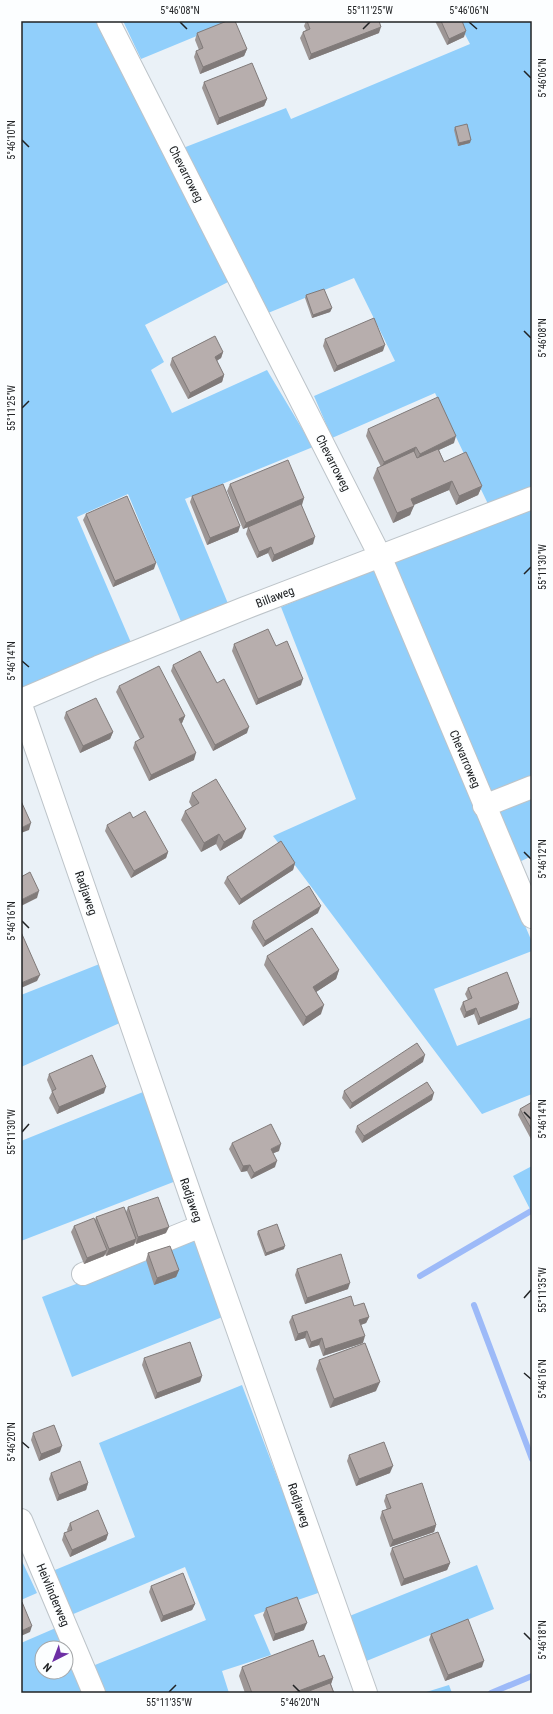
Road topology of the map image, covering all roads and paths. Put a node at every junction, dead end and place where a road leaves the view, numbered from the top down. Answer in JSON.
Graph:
{"nodes":[{"id":1,"x":108,"y":21,"type":"edge"},
{"id":2,"x":532,"y":498,"type":"edge"},
{"id":3,"x":380,"y":556,"type":"junction"},
{"id":4,"x":21,"y":700,"type":"edge"},
{"id":5,"x":21,"y":705,"type":"edge"},
{"id":6,"x":532,"y":787,"type":"edge"},
{"id":7,"x":484,"y":806,"type":"junction"},
{"id":8,"x":532,"y":917,"type":"edge"},
{"id":9,"x":201,"y":1226,"type":"junction"},
{"id":10,"x":83,"y":1274,"type":"dead end"},
{"id":11,"x":21,"y":1520,"type":"edge"},
{"id":12,"x":94,"y":1693,"type":"edge"},
{"id":13,"x":366,"y":1693,"type":"edge"}],
"edges":[{"from":1,"to":3,"type":"street","name":"Chevarroweg"},
{"from":2,"to":3,"type":"street","name":"Billaweg"},
{"from":3,"to":4,"type":"street","name":"Billaweg"},
{"from":3,"to":7,"type":"street","name":"Chevarroweg"},
{"from":5,"to":9,"type":"street","name":"Radjaweg"},
{"from":6,"to":7,"type":"street"},
{"from":7,"to":8,"type":"street","name":"Chevarroweg"},
{"from":9,"to":10,"type":"street"},
{"from":9,"to":13,"type":"street","name":"Radjaweg"},
{"from":11,"to":12,"type":"street","name":"Heivlinderweg"}]}
